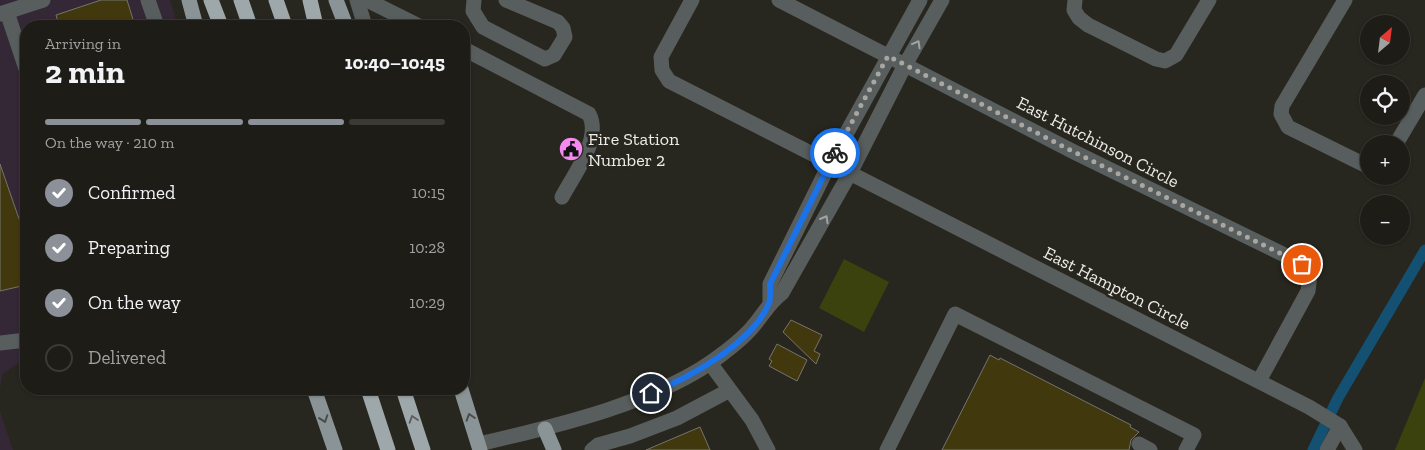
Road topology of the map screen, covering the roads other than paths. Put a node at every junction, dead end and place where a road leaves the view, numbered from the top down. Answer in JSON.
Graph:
{"nodes":[{"id":1,"x":44,"y":0,"type":"edge"},
{"id":2,"x":148,"y":0,"type":"edge"},
{"id":3,"x":189,"y":0,"type":"edge"},
{"id":4,"x":211,"y":0,"type":"edge"},
{"id":5,"x":241,"y":0,"type":"edge"},
{"id":6,"x":276,"y":0,"type":"edge"},
{"id":7,"x":310,"y":0,"type":"edge"},
{"id":8,"x":336,"y":0,"type":"edge"},
{"id":9,"x":358,"y":0,"type":"edge"},
{"id":10,"x":367,"y":0,"type":"edge"},
{"id":11,"x":474,"y":0,"type":"edge"},
{"id":12,"x":506,"y":0,"type":"edge"},
{"id":13,"x":779,"y":0,"type":"edge"},
{"id":14,"x":920,"y":0,"type":"edge"},
{"id":15,"x":942,"y":0,"type":"edge"},
{"id":16,"x":1075,"y":0,"type":"edge"},
{"id":17,"x":1209,"y":0,"type":"edge"},
{"id":18,"x":1345,"y":0,"type":"edge"},
{"id":19,"x":690,"y":4,"type":"edge"},
{"id":20,"x":4,"y":13,"type":"edge"},
{"id":21,"x":155,"y":20,"type":"edge"},
{"id":22,"x":194,"y":20,"type":"edge"},
{"id":23,"x":219,"y":20,"type":"edge"},
{"id":24,"x":248,"y":20,"type":"edge"},
{"id":25,"x":283,"y":20,"type":"edge"},
{"id":26,"x":315,"y":20,"type":"edge"},
{"id":27,"x":344,"y":20,"type":"edge"},
{"id":28,"x":363,"y":20,"type":"edge"},
{"id":29,"x":407,"y":20,"type":"edge"},
{"id":30,"x":470,"y":52,"type":"edge"},
{"id":31,"x":20,"y":54,"type":"edge"},
{"id":32,"x":888,"y":56,"type":"junction"},
{"id":33,"x":905,"y":65,"type":"junction"},
{"id":34,"x":1425,"y":95,"type":"edge"},
{"id":35,"x":1401,"y":135,"type":"edge"},
{"id":36,"x":830,"y":163,"type":"junction"},
{"id":37,"x":1360,"y":163,"type":"edge"},
{"id":38,"x":850,"y":173,"type":"junction"},
{"id":39,"x":562,"y":197,"type":"dead end"},
{"id":40,"x":792,"y":239,"type":"junction"},
{"id":41,"x":808,"y":248,"type":"junction"},
{"id":42,"x":770,"y":303,"type":"junction"},
{"id":43,"x":20,"y":341,"type":"edge"},
{"id":44,"x":0,"y":343,"type":"edge"},
{"id":45,"x":710,"y":363,"type":"junction"},
{"id":46,"x":1259,"y":381,"type":"junction"},
{"id":47,"x":728,"y":391,"type":"junction"},
{"id":48,"x":316,"y":395,"type":"edge"},
{"id":49,"x":370,"y":395,"type":"edge"},
{"id":50,"x":405,"y":395,"type":"edge"},
{"id":51,"x":463,"y":395,"type":"edge"},
{"id":52,"x":1340,"y":426,"type":"junction"},
{"id":53,"x":545,"y":429,"type":"junction"},
{"id":54,"x":479,"y":447,"type":"edge"},
{"id":55,"x":335,"y":450,"type":"edge"},
{"id":56,"x":388,"y":450,"type":"edge"},
{"id":57,"x":423,"y":450,"type":"edge"},
{"id":58,"x":554,"y":450,"type":"edge"},
{"id":59,"x":592,"y":450,"type":"edge"},
{"id":60,"x":768,"y":450,"type":"edge"},
{"id":61,"x":888,"y":450,"type":"edge"},
{"id":62,"x":1186,"y":450,"type":"edge"},
{"id":63,"x":1327,"y":450,"type":"edge"},
{"id":64,"x":1355,"y":450,"type":"edge"}],
"edges":[{"from":1,"to":20,"type":"street"},
{"from":2,"to":21,"type":"street"},
{"from":3,"to":22,"type":"main road"},
{"from":4,"to":23,"type":"highway"},
{"from":5,"to":24,"type":"highway"},
{"from":6,"to":25,"type":"highway"},
{"from":7,"to":26,"type":"highway"},
{"from":8,"to":27,"type":"main road"},
{"from":9,"to":28,"type":"street"},
{"from":10,"to":29,"type":"street"},
{"from":11,"to":12,"type":"street"},
{"from":13,"to":32,"type":"street","name":"East Hutchinson Circle"},
{"from":14,"to":32,"type":"street"},
{"from":33,"to":15,"type":"street","one_way":true},
{"from":16,"to":17,"type":"street"},
{"from":18,"to":37,"type":"street"},
{"from":19,"to":36,"type":"street","name":"East Hampton Circle"},
{"from":20,"to":31,"type":"street"},
{"from":30,"to":39,"type":"street"},
{"from":32,"to":33,"type":"street","name":"East Hutchinson Circle"},
{"from":32,"to":36,"type":"street"},
{"from":33,"to":38,"type":"street"},
{"from":33,"to":46,"type":"street","name":"East Hutchinson Circle"},
{"from":34,"to":35,"type":"street"},
{"from":36,"to":38,"type":"street","name":"East Hampton Circle"},
{"from":36,"to":40,"type":"street"},
{"from":41,"to":38,"type":"street","one_way":true},
{"from":38,"to":46,"type":"street","name":"East Hampton Circle"},
{"from":40,"to":41,"type":"street"},
{"from":40,"to":42,"type":"street"},
{"from":41,"to":42,"type":"street"},
{"from":42,"to":45,"type":"street"},
{"from":43,"to":44,"type":"street"},
{"from":45,"to":47,"type":"street"},
{"from":45,"to":53,"type":"street"},
{"from":46,"to":52,"type":"street","name":"East Hampton Circle"},
{"from":47,"to":59,"type":"street"},
{"from":47,"to":60,"type":"street"},
{"from":48,"to":55,"type":"main road","one_way":true},
{"from":49,"to":56,"type":"highway"},
{"from":57,"to":50,"type":"highway","one_way":true},
{"from":54,"to":51,"type":"main road","one_way":true},
{"from":52,"to":63,"type":"street"},
{"from":52,"to":64,"type":"street","name":"East Hampton Circle"},
{"from":53,"to":54,"type":"street"},
{"from":53,"to":58,"type":"main road"},
{"from":61,"to":62,"type":"street"}]}
